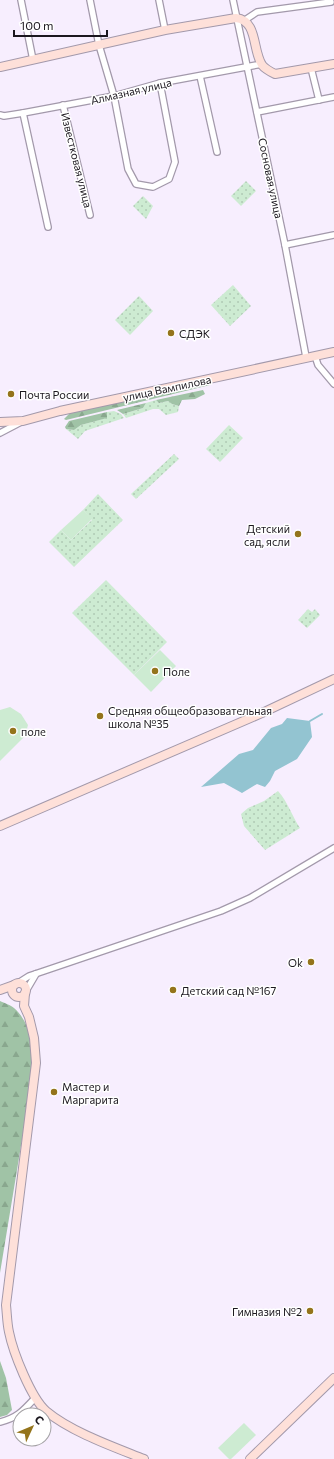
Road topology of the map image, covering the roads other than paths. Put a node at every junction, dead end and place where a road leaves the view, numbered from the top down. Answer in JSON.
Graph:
{"nodes":[{"id":1,"x":21,"y":0,"type":"edge"},
{"id":2,"x":90,"y":0,"type":"edge"},
{"id":3,"x":159,"y":0,"type":"edge"},
{"id":4,"x":233,"y":0,"type":"edge"},
{"id":5,"x":331,"y":2,"type":"dead end"},
{"id":6,"x":236,"y":18,"type":"junction"},
{"id":7,"x":245,"y":20,"type":"junction"},
{"id":8,"x":165,"y":30,"type":"junction"},
{"id":9,"x":99,"y":45,"type":"junction"},
{"id":10,"x":33,"y":60,"type":"junction"},
{"id":11,"x":262,"y":64,"type":"junction"},
{"id":12,"x":334,"y":64,"type":"edge"},
{"id":13,"x":247,"y":66,"type":"junction"},
{"id":14,"x":0,"y":67,"type":"edge"},
{"id":15,"x":311,"y":68,"type":"junction"},
{"id":16,"x":200,"y":76,"type":"junction"},
{"id":17,"x":160,"y":83,"type":"junction"},
{"id":18,"x":114,"y":96,"type":"junction"},
{"id":19,"x":334,"y":97,"type":"edge"},
{"id":20,"x":319,"y":100,"type":"junction"},
{"id":21,"x":63,"y":105,"type":"junction"},
{"id":22,"x":257,"y":112,"type":"junction"},
{"id":23,"x":23,"y":113,"type":"junction"},
{"id":24,"x":0,"y":115,"type":"edge"},
{"id":25,"x":217,"y":152,"type":"dead end"},
{"id":26,"x":90,"y":215,"type":"dead end"},
{"id":27,"x":48,"y":227,"type":"dead end"},
{"id":28,"x":334,"y":235,"type":"edge"},
{"id":29,"x":285,"y":245,"type":"junction"},
{"id":30,"x":334,"y":352,"type":"edge"},
{"id":31,"x":315,"y":356,"type":"junction"},
{"id":32,"x":306,"y":358,"type":"junction"},
{"id":33,"x":334,"y":384,"type":"edge"},
{"id":34,"x":23,"y":421,"type":"junction"},
{"id":35,"x":0,"y":422,"type":"edge"},
{"id":36,"x":0,"y":433,"type":"edge"},
{"id":37,"x":334,"y":679,"type":"edge"},
{"id":38,"x":0,"y":826,"type":"edge"},
{"id":39,"x":334,"y":848,"type":"edge"},
{"id":40,"x":36,"y":974,"type":"junction"},
{"id":41,"x":15,"y":989,"type":"junction"},
{"id":42,"x":0,"y":991,"type":"edge"},
{"id":43,"x":26,"y":992,"type":"junction"},
{"id":44,"x":24,"y":1006,"type":"junction"},
{"id":45,"x":334,"y":1378,"type":"edge"},
{"id":46,"x":35,"y":1398,"type":"junction"},
{"id":47,"x":0,"y":1422,"type":"edge"},
{"id":48,"x":144,"y":1459,"type":"edge"},
{"id":49,"x":250,"y":1459,"type":"edge"}],
"edges":[{"from":1,"to":10,"type":"street"},
{"from":2,"to":9,"type":"street"},
{"from":3,"to":8,"type":"street"},
{"from":4,"to":6,"type":"street","name":"Сосновая улица"},
{"from":5,"to":7,"type":"street"},
{"from":6,"to":7,"type":"street"},
{"from":6,"to":8,"type":"street"},
{"from":6,"to":13,"type":"street","name":"Сосновая улица"},
{"from":7,"to":11,"type":"street"},
{"from":8,"to":9,"type":"street"},
{"from":9,"to":10,"type":"street"},
{"from":9,"to":18,"type":"street"},
{"from":10,"to":14,"type":"street"},
{"from":11,"to":13,"type":"street","name":"Алмазная улица"},
{"from":11,"to":15,"type":"street"},
{"from":12,"to":15,"type":"street"},
{"from":13,"to":16,"type":"street","name":"Алмазная улица"},
{"from":13,"to":22,"type":"street","name":"Сосновая улица"},
{"from":15,"to":20,"type":"street"},
{"from":16,"to":17,"type":"street","name":"Алмазная улица"},
{"from":16,"to":25,"type":"street"},
{"from":17,"to":18,"type":"street","name":"Алмазная улица"},
{"from":17,"to":18,"type":"street"},
{"from":18,"to":21,"type":"street","name":"Алмазная улица"},
{"from":19,"to":20,"type":"street"},
{"from":20,"to":22,"type":"street"},
{"from":21,"to":23,"type":"street","name":"Алмазная улица"},
{"from":21,"to":26,"type":"street","name":"Известковая улица"},
{"from":22,"to":29,"type":"street","name":"Сосновая улица"},
{"from":23,"to":24,"type":"street","name":"Алмазная улица"},
{"from":23,"to":27,"type":"street"},
{"from":28,"to":29,"type":"street"},
{"from":29,"to":32,"type":"street","name":"Сосновая улица"},
{"from":30,"to":31,"type":"street","name":"улица Вампилова"},
{"from":31,"to":32,"type":"street","name":"улица Вампилова"},
{"from":31,"to":33,"type":"street"},
{"from":32,"to":34,"type":"street","name":"улица Вампилова"},
{"from":34,"to":35,"type":"street","name":"улица Вампилова"},
{"from":34,"to":36,"type":"street"},
{"from":37,"to":38,"type":"street"},
{"from":39,"to":40,"type":"street"},
{"from":40,"to":41,"type":"street"},
{"from":40,"to":43,"type":"street"},
{"from":41,"to":42,"type":"street"},
{"from":41,"to":43,"type":"street"},
{"from":41,"to":43,"type":"street"},
{"from":41,"to":44,"type":"street"},
{"from":43,"to":44,"type":"street"},
{"from":44,"to":46,"type":"street"},
{"from":45,"to":49,"type":"street"},
{"from":46,"to":47,"type":"street"},
{"from":46,"to":48,"type":"street"}]}
